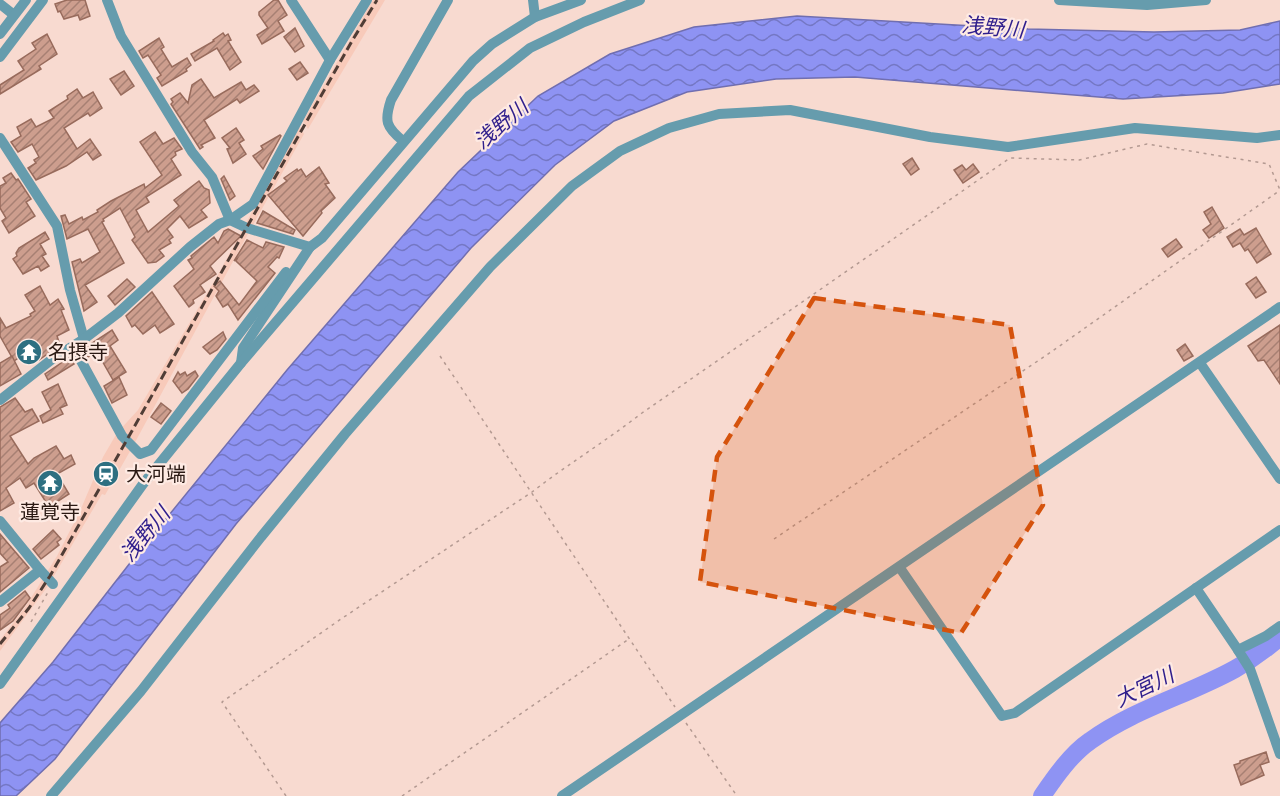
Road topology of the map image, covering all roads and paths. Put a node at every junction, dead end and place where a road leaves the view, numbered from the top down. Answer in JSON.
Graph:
{"nodes":[{"id":1,"x":26,"y":0,"type":"edge"},
{"id":2,"x":43,"y":0,"type":"edge"},
{"id":3,"x":107,"y":0,"type":"edge"},
{"id":4,"x":291,"y":0,"type":"edge"},
{"id":5,"x":368,"y":0,"type":"edge"},
{"id":6,"x":448,"y":0,"type":"edge"},
{"id":7,"x":533,"y":0,"type":"edge"},
{"id":8,"x":581,"y":0,"type":"edge"},
{"id":9,"x":640,"y":0,"type":"edge"},
{"id":10,"x":1059,"y":0,"type":"edge"},
{"id":11,"x":1206,"y":0,"type":"edge"},
{"id":12,"x":0,"y":4,"type":"edge"},
{"id":13,"x":15,"y":15,"type":"junction"},
{"id":14,"x":535,"y":17,"type":"junction"},
{"id":15,"x":0,"y":34,"type":"edge"},
{"id":16,"x":0,"y":57,"type":"edge"},
{"id":17,"x":330,"y":60,"type":"junction"},
{"id":18,"x":1280,"y":135,"type":"edge"},
{"id":19,"x":0,"y":138,"type":"edge"},
{"id":20,"x":403,"y":141,"type":"junction"},
{"id":21,"x":1280,"y":190,"type":"edge"},
{"id":22,"x":230,"y":220,"type":"junction"},
{"id":23,"x":308,"y":246,"type":"junction"},
{"id":24,"x":1280,"y":307,"type":"edge"},
{"id":25,"x":84,"y":339,"type":"junction"},
{"id":26,"x":73,"y":346,"type":"junction"},
{"id":27,"x":440,"y":356,"type":"dead end"},
{"id":28,"x":241,"y":363,"type":"junction"},
{"id":29,"x":1200,"y":363,"type":"junction"},
{"id":30,"x":0,"y":400,"type":"edge"},
{"id":31,"x":1280,"y":479,"type":"edge"},
{"id":32,"x":532,"y":492,"type":"junction"},
{"id":33,"x":0,"y":522,"type":"edge"},
{"id":34,"x":1280,"y":530,"type":"edge"},
{"id":35,"x":774,"y":539,"type":"dead end"},
{"id":36,"x":900,"y":568,"type":"junction"},
{"id":37,"x":40,"y":570,"type":"junction"},
{"id":38,"x":53,"y":584,"type":"dead end"},
{"id":39,"x":1196,"y":588,"type":"junction"},
{"id":40,"x":0,"y":602,"type":"edge"},
{"id":41,"x":1280,"y":626,"type":"edge"},
{"id":42,"x":630,"y":638,"type":"junction"},
{"id":43,"x":1239,"y":652,"type":"junction"},
{"id":44,"x":0,"y":684,"type":"edge"},
{"id":45,"x":681,"y":715,"type":"junction"},
{"id":46,"x":1280,"y":754,"type":"edge"},
{"id":47,"x":51,"y":796,"type":"edge"},
{"id":48,"x":286,"y":796,"type":"edge"},
{"id":49,"x":402,"y":796,"type":"edge"},
{"id":50,"x":562,"y":796,"type":"edge"},
{"id":51,"x":737,"y":796,"type":"edge"}],
"edges":[{"from":1,"to":13,"type":"street"},
{"from":2,"to":16,"type":"street"},
{"from":3,"to":22,"type":"street"},
{"from":4,"to":17,"type":"street"},
{"from":5,"to":17,"type":"street"},
{"from":6,"to":20,"type":"street"},
{"from":7,"to":14,"type":"street"},
{"from":8,"to":14,"type":"street"},
{"from":9,"to":28,"type":"street"},
{"from":10,"to":11,"type":"street"},
{"from":12,"to":13,"type":"street"},
{"from":13,"to":15,"type":"street"},
{"from":14,"to":20,"type":"street"},
{"from":17,"to":22,"type":"street"},
{"from":18,"to":47,"type":"street"},
{"from":19,"to":25,"type":"street"},
{"from":20,"to":23,"type":"street"},
{"from":21,"to":32,"type":"path"},
{"from":21,"to":35,"type":"path"},
{"from":22,"to":23,"type":"street"},
{"from":22,"to":25,"type":"street"},
{"from":23,"to":26,"type":"street"},
{"from":23,"to":28,"type":"street"},
{"from":24,"to":29,"type":"street"},
{"from":25,"to":26,"type":"street"},
{"from":26,"to":30,"type":"street"},
{"from":27,"to":32,"type":"path"},
{"from":28,"to":44,"type":"street"},
{"from":29,"to":31,"type":"street"},
{"from":29,"to":36,"type":"street"},
{"from":32,"to":42,"type":"path"},
{"from":32,"to":48,"type":"path"},
{"from":33,"to":37,"type":"street"},
{"from":34,"to":39,"type":"street"},
{"from":36,"to":39,"type":"street"},
{"from":36,"to":45,"type":"street"},
{"from":37,"to":38,"type":"street"},
{"from":37,"to":40,"type":"street"},
{"from":39,"to":43,"type":"street"},
{"from":41,"to":43,"type":"street"},
{"from":42,"to":45,"type":"path"},
{"from":42,"to":49,"type":"path"},
{"from":43,"to":46,"type":"street"},
{"from":45,"to":50,"type":"street"},
{"from":45,"to":51,"type":"path"}]}
